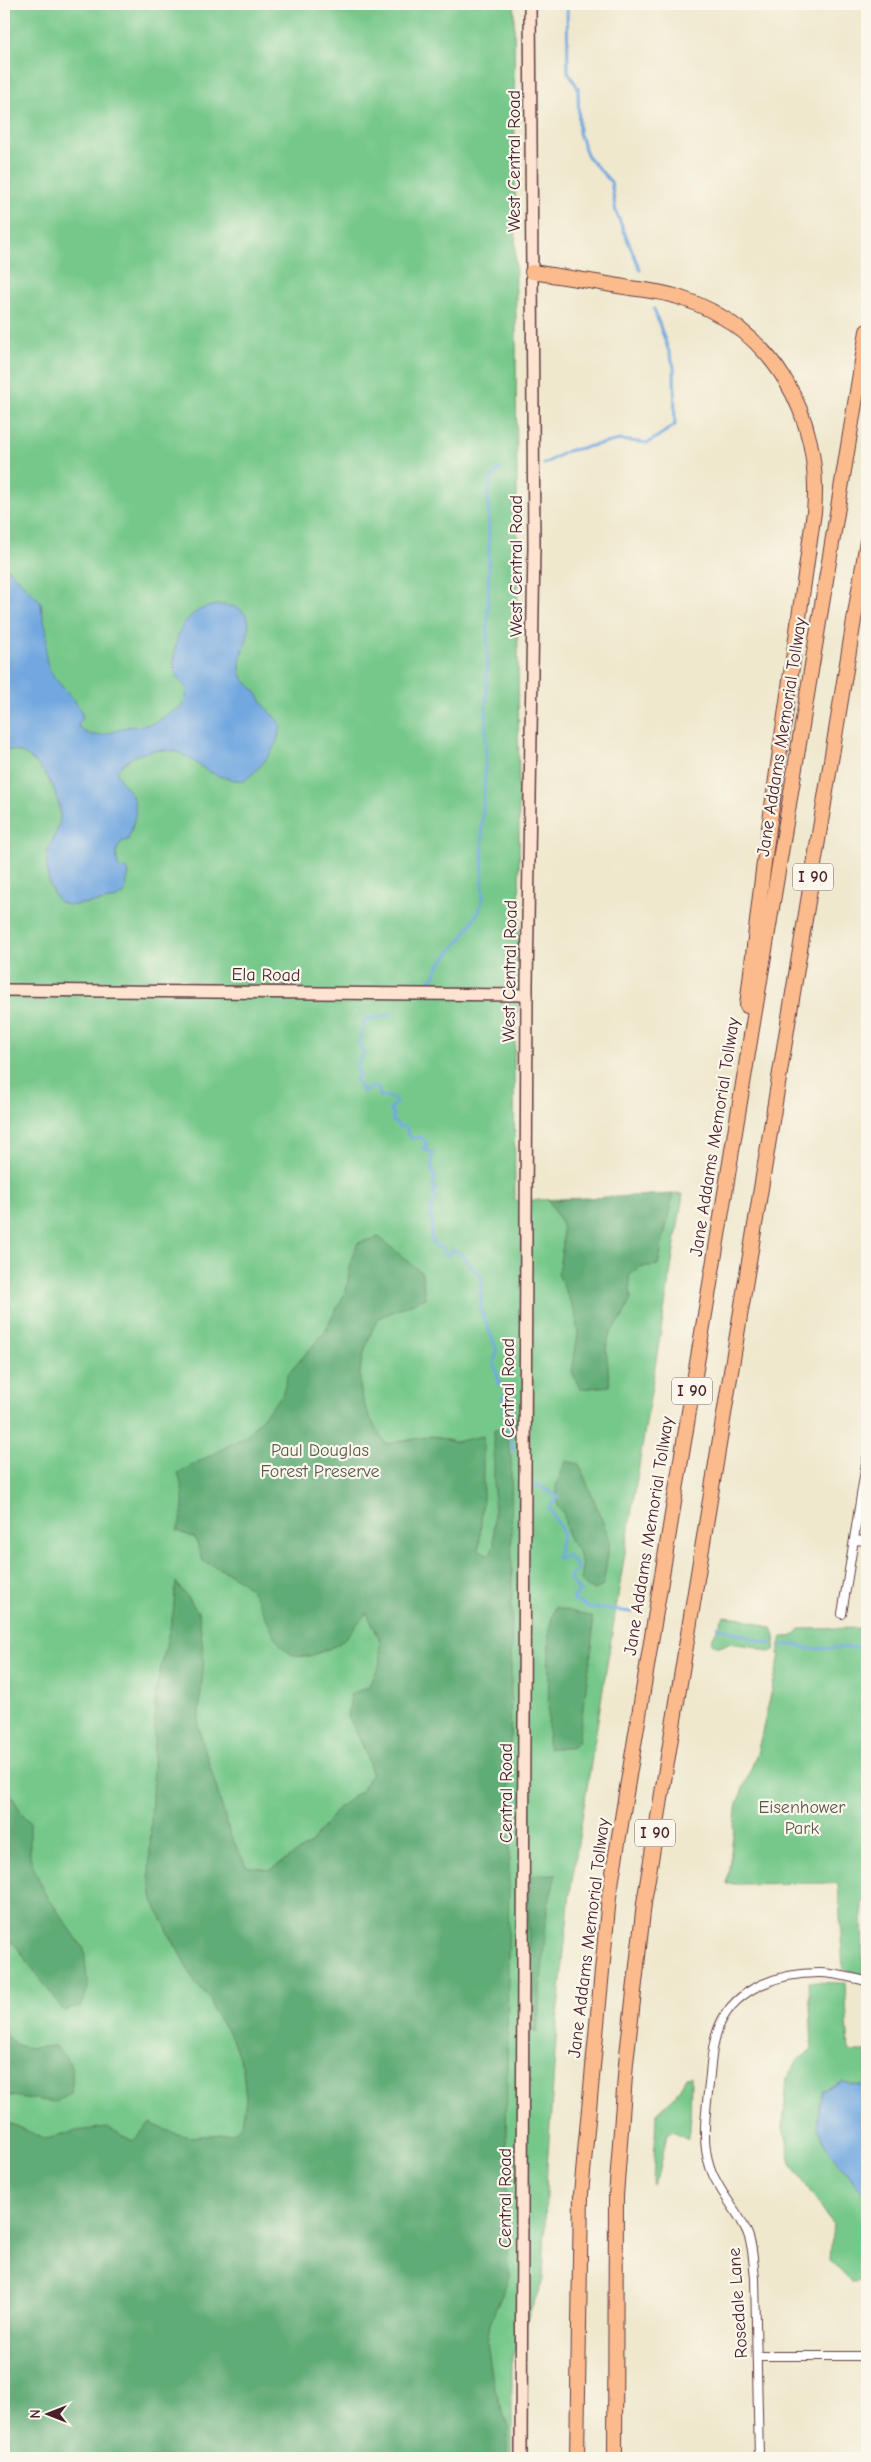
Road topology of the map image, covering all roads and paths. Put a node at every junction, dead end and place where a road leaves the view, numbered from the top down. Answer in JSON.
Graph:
{"nodes":[{"id":1,"x":530,"y":4,"type":"edge"},
{"id":2,"x":532,"y":272,"type":"junction"},
{"id":3,"x":867,"y":331,"type":"edge"},
{"id":4,"x":867,"y":541,"type":"edge"},
{"id":5,"x":4,"y":990,"type":"edge"},
{"id":6,"x":527,"y":995,"type":"junction"},
{"id":7,"x":526,"y":1129,"type":"joint"},
{"id":8,"x":733,"y":1141,"type":"junction"},
{"id":9,"x":867,"y":1458,"type":"edge"},
{"id":10,"x":854,"y":1540,"type":"junction"},
{"id":11,"x":867,"y":1541,"type":"edge"},
{"id":12,"x":842,"y":1614,"type":"dead end"},
{"id":13,"x":867,"y":1981,"type":"edge"},
{"id":14,"x":757,"y":2356,"type":"junction"},
{"id":15,"x":867,"y":2356,"type":"edge"},
{"id":16,"x":521,"y":2458,"type":"edge"},
{"id":17,"x":577,"y":2458,"type":"edge"},
{"id":18,"x":615,"y":2458,"type":"edge"},
{"id":19,"x":759,"y":2458,"type":"edge"}],
"edges":[{"from":1,"to":2,"type":"street","name":"West Central Road"},
{"from":2,"to":6,"type":"street","name":"West Central Road"},
{"from":2,"to":8,"type":"highway"},
{"from":3,"to":8,"type":"highway","name":"Jane Addams Memorial Tollway","number":"I 90"},
{"from":4,"to":18,"type":"highway","number":"I 90"},
{"from":5,"to":6,"type":"street","name":"Ela Road"},
{"from":6,"to":7,"type":"street","name":"West Central Road"},
{"from":7,"to":16,"type":"street","name":"Central Road"},
{"from":8,"to":17,"type":"highway","name":"Jane Addams Memorial Tollway","number":"I 90"},
{"from":9,"to":10,"type":"street"},
{"from":10,"to":11,"type":"street"},
{"from":10,"to":12,"type":"street"},
{"from":13,"to":14,"type":"street","name":"Rosedale Lane"},
{"from":14,"to":15,"type":"street"},
{"from":14,"to":19,"type":"street","name":"Rosedale Lane"}]}
